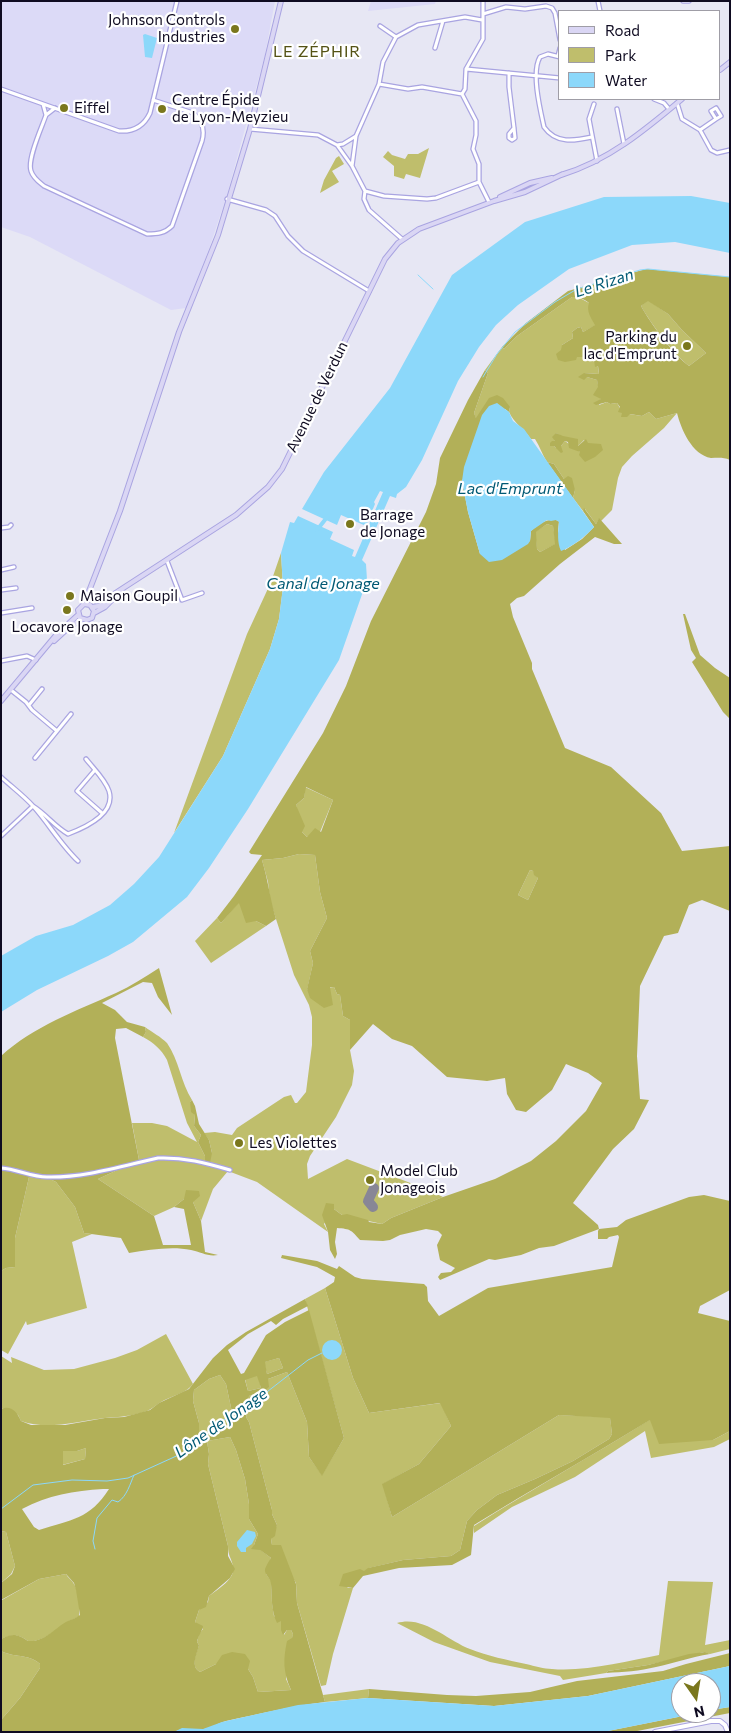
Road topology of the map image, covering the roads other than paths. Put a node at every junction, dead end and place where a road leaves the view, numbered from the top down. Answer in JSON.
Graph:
{"nodes":[{"id":1,"x":177,"y":1,"type":"edge"},
{"id":2,"x":281,"y":1,"type":"edge"},
{"id":3,"x":482,"y":1,"type":"edge"},
{"id":4,"x":683,"y":1,"type":"edge"},
{"id":5,"x":689,"y":1,"type":"edge"},
{"id":6,"x":483,"y":14,"type":"junction"},
{"id":7,"x":482,"y":20,"type":"junction"},
{"id":8,"x":443,"y":21,"type":"junction"},
{"id":9,"x":558,"y":23,"type":"edge"},
{"id":10,"x":380,"y":26,"type":"dead end"},
{"id":11,"x":396,"y":37,"type":"junction"},
{"id":12,"x":435,"y":48,"type":"dead end"},
{"id":13,"x":558,"y":56,"type":"edge"},
{"id":14,"x":466,"y":69,"type":"junction"},
{"id":15,"x":509,"y":73,"type":"junction"},
{"id":16,"x":536,"y":76,"type":"junction"},
{"id":17,"x":558,"y":78,"type":"edge"},
{"id":18,"x":379,"y":84,"type":"junction"},
{"id":19,"x":1,"y":88,"type":"edge"},
{"id":20,"x":462,"y":94,"type":"junction"},
{"id":21,"x":153,"y":100,"type":"junction"},
{"id":22,"x":681,"y":100,"type":"edge"},
{"id":23,"x":665,"y":101,"type":"edge"},
{"id":24,"x":677,"y":103,"type":"junction"},
{"id":25,"x":43,"y":104,"type":"junction"},
{"id":26,"x":594,"y":104,"type":"dead end"},
{"id":27,"x":55,"y":108,"type":"junction"},
{"id":28,"x":617,"y":109,"type":"dead end"},
{"id":29,"x":669,"y":109,"type":"junction"},
{"id":30,"x":46,"y":115,"type":"junction"},
{"id":31,"x":716,"y":120,"type":"dead end"},
{"id":32,"x":514,"y":128,"type":"dead end"},
{"id":33,"x":250,"y":129,"type":"junction"},
{"id":34,"x":700,"y":130,"type":"junction"},
{"id":35,"x":356,"y":136,"type":"junction"},
{"id":36,"x":592,"y":137,"type":"junction"},
{"id":37,"x":624,"y":144,"type":"junction"},
{"id":38,"x":337,"y":145,"type":"junction"},
{"id":39,"x":730,"y":150,"type":"edge"},
{"id":40,"x":597,"y":161,"type":"junction"},
{"id":41,"x":352,"y":166,"type":"junction"},
{"id":42,"x":480,"y":182,"type":"junction"},
{"id":43,"x":365,"y":191,"type":"junction"},
{"id":44,"x":228,"y":199,"type":"junction"},
{"id":45,"x":491,"y":202,"type":"junction"},
{"id":46,"x":402,"y":239,"type":"junction"},
{"id":47,"x":369,"y":291,"type":"junction"},
{"id":48,"x":11,"y":525,"type":"dead end"},
{"id":49,"x":1,"y":528,"type":"edge"},
{"id":50,"x":166,"y":561,"type":"junction"},
{"id":51,"x":14,"y":567,"type":"dead end"},
{"id":52,"x":1,"y":570,"type":"edge"},
{"id":53,"x":16,"y":588,"type":"dead end"},
{"id":54,"x":1,"y":590,"type":"edge"},
{"id":55,"x":123,"y":590,"type":"junction"},
{"id":56,"x":202,"y":593,"type":"dead end"},
{"id":57,"x":88,"y":605,"type":"junction"},
{"id":58,"x":32,"y":608,"type":"dead end"},
{"id":59,"x":1,"y":614,"type":"edge"},
{"id":60,"x":94,"y":614,"type":"junction"},
{"id":61,"x":78,"y":615,"type":"junction"},
{"id":62,"x":82,"y":619,"type":"junction"},
{"id":63,"x":40,"y":655,"type":"junction"},
{"id":64,"x":36,"y":660,"type":"junction"},
{"id":65,"x":1,"y":661,"type":"edge"},
{"id":66,"x":42,"y":689,"type":"dead end"},
{"id":67,"x":11,"y":690,"type":"junction"},
{"id":68,"x":1,"y":701,"type":"edge"},
{"id":69,"x":28,"y":705,"type":"junction"},
{"id":70,"x":70,"y":714,"type":"dead end"},
{"id":71,"x":57,"y":731,"type":"junction"},
{"id":72,"x":35,"y":758,"type":"dead end"},
{"id":73,"x":86,"y":759,"type":"dead end"},
{"id":74,"x":95,"y":770,"type":"junction"},
{"id":75,"x":1,"y":777,"type":"edge"},
{"id":76,"x":33,"y":806,"type":"junction"},
{"id":77,"x":102,"y":813,"type":"junction"},
{"id":78,"x":1,"y":836,"type":"edge"},
{"id":79,"x":78,"y":861,"type":"dead end"},
{"id":80,"x":1,"y":1168,"type":"edge"},
{"id":81,"x":230,"y":1170,"type":"dead end"},
{"id":82,"x":655,"y":1732,"type":"edge"},
{"id":83,"x":728,"y":1732,"type":"edge"}],
"edges":[{"from":1,"to":21,"type":"street"},
{"from":2,"to":33,"type":"main road"},
{"from":3,"to":6,"type":"street"},
{"from":4,"to":5,"type":"street"},
{"from":6,"to":7,"type":"street"},
{"from":6,"to":9,"type":"street"},
{"from":7,"to":8,"type":"street"},
{"from":7,"to":14,"type":"street"},
{"from":8,"to":11,"type":"street"},
{"from":8,"to":12,"type":"street"},
{"from":10,"to":11,"type":"street"},
{"from":11,"to":18,"type":"street"},
{"from":13,"to":16,"type":"street"},
{"from":14,"to":15,"type":"street"},
{"from":14,"to":20,"type":"street"},
{"from":15,"to":16,"type":"street"},
{"from":15,"to":32,"type":"street"},
{"from":16,"to":17,"type":"street"},
{"from":16,"to":36,"type":"street"},
{"from":18,"to":20,"type":"street"},
{"from":18,"to":35,"type":"street"},
{"from":19,"to":25,"type":"street"},
{"from":20,"to":42,"type":"street"},
{"from":21,"to":27,"type":"street"},
{"from":21,"to":30,"type":"street"},
{"from":22,"to":24,"type":"main road","name":"Avenue de Verdun"},
{"from":23,"to":29,"type":"street"},
{"from":24,"to":29,"type":"main road","name":"Avenue de Verdun"},
{"from":24,"to":34,"type":"street"},
{"from":25,"to":27,"type":"street"},
{"from":25,"to":30,"type":"street"},
{"from":26,"to":36,"type":"street"},
{"from":27,"to":30,"type":"street"},
{"from":28,"to":37,"type":"street"},
{"from":29,"to":37,"type":"main road","name":"Avenue de Verdun"},
{"from":31,"to":34,"type":"street"},
{"from":33,"to":38,"type":"street"},
{"from":33,"to":44,"type":"main road"},
{"from":34,"to":39,"type":"street"},
{"from":35,"to":38,"type":"street"},
{"from":35,"to":41,"type":"street"},
{"from":36,"to":40,"type":"street"},
{"from":37,"to":40,"type":"main road","name":"Avenue de Verdun"},
{"from":38,"to":41,"type":"street"},
{"from":40,"to":45,"type":"main road","name":"Avenue de Verdun"},
{"from":41,"to":43,"type":"street"},
{"from":42,"to":43,"type":"street"},
{"from":42,"to":45,"type":"street"},
{"from":43,"to":46,"type":"street"},
{"from":44,"to":47,"type":"street"},
{"from":44,"to":57,"type":"main road"},
{"from":45,"to":46,"type":"main road","name":"Avenue de Verdun"},
{"from":46,"to":47,"type":"main road","name":"Avenue de Verdun"},
{"from":47,"to":50,"type":"main road","name":"Avenue de Verdun"},
{"from":48,"to":49,"type":"street"},
{"from":50,"to":55,"type":"main road","name":"Avenue de Verdun"},
{"from":50,"to":56,"type":"street"},
{"from":51,"to":52,"type":"street"},
{"from":53,"to":54,"type":"street"},
{"from":55,"to":57,"type":"main road","name":"Avenue de Verdun"},
{"from":55,"to":60,"type":"main road","name":"Avenue de Verdun"},
{"from":57,"to":60,"type":"main road"},
{"from":57,"to":61,"type":"main road"},
{"from":58,"to":59,"type":"street"},
{"from":60,"to":62,"type":"main road"},
{"from":61,"to":62,"type":"main road"},
{"from":61,"to":63,"type":"main road"},
{"from":62,"to":63,"type":"main road"},
{"from":63,"to":64,"type":"main road"},
{"from":64,"to":65,"type":"street"},
{"from":64,"to":67,"type":"main road"},
{"from":66,"to":69,"type":"street"},
{"from":67,"to":68,"type":"main road"},
{"from":67,"to":69,"type":"street"},
{"from":69,"to":71,"type":"street"},
{"from":70,"to":71,"type":"street"},
{"from":71,"to":72,"type":"street"},
{"from":73,"to":74,"type":"street"},
{"from":74,"to":77,"type":"street"},
{"from":74,"to":77,"type":"street"},
{"from":75,"to":76,"type":"street"},
{"from":76,"to":77,"type":"street"},
{"from":76,"to":78,"type":"street"},
{"from":76,"to":79,"type":"street"},
{"from":80,"to":81,"type":"street"},
{"from":82,"to":83,"type":"street"}]}
